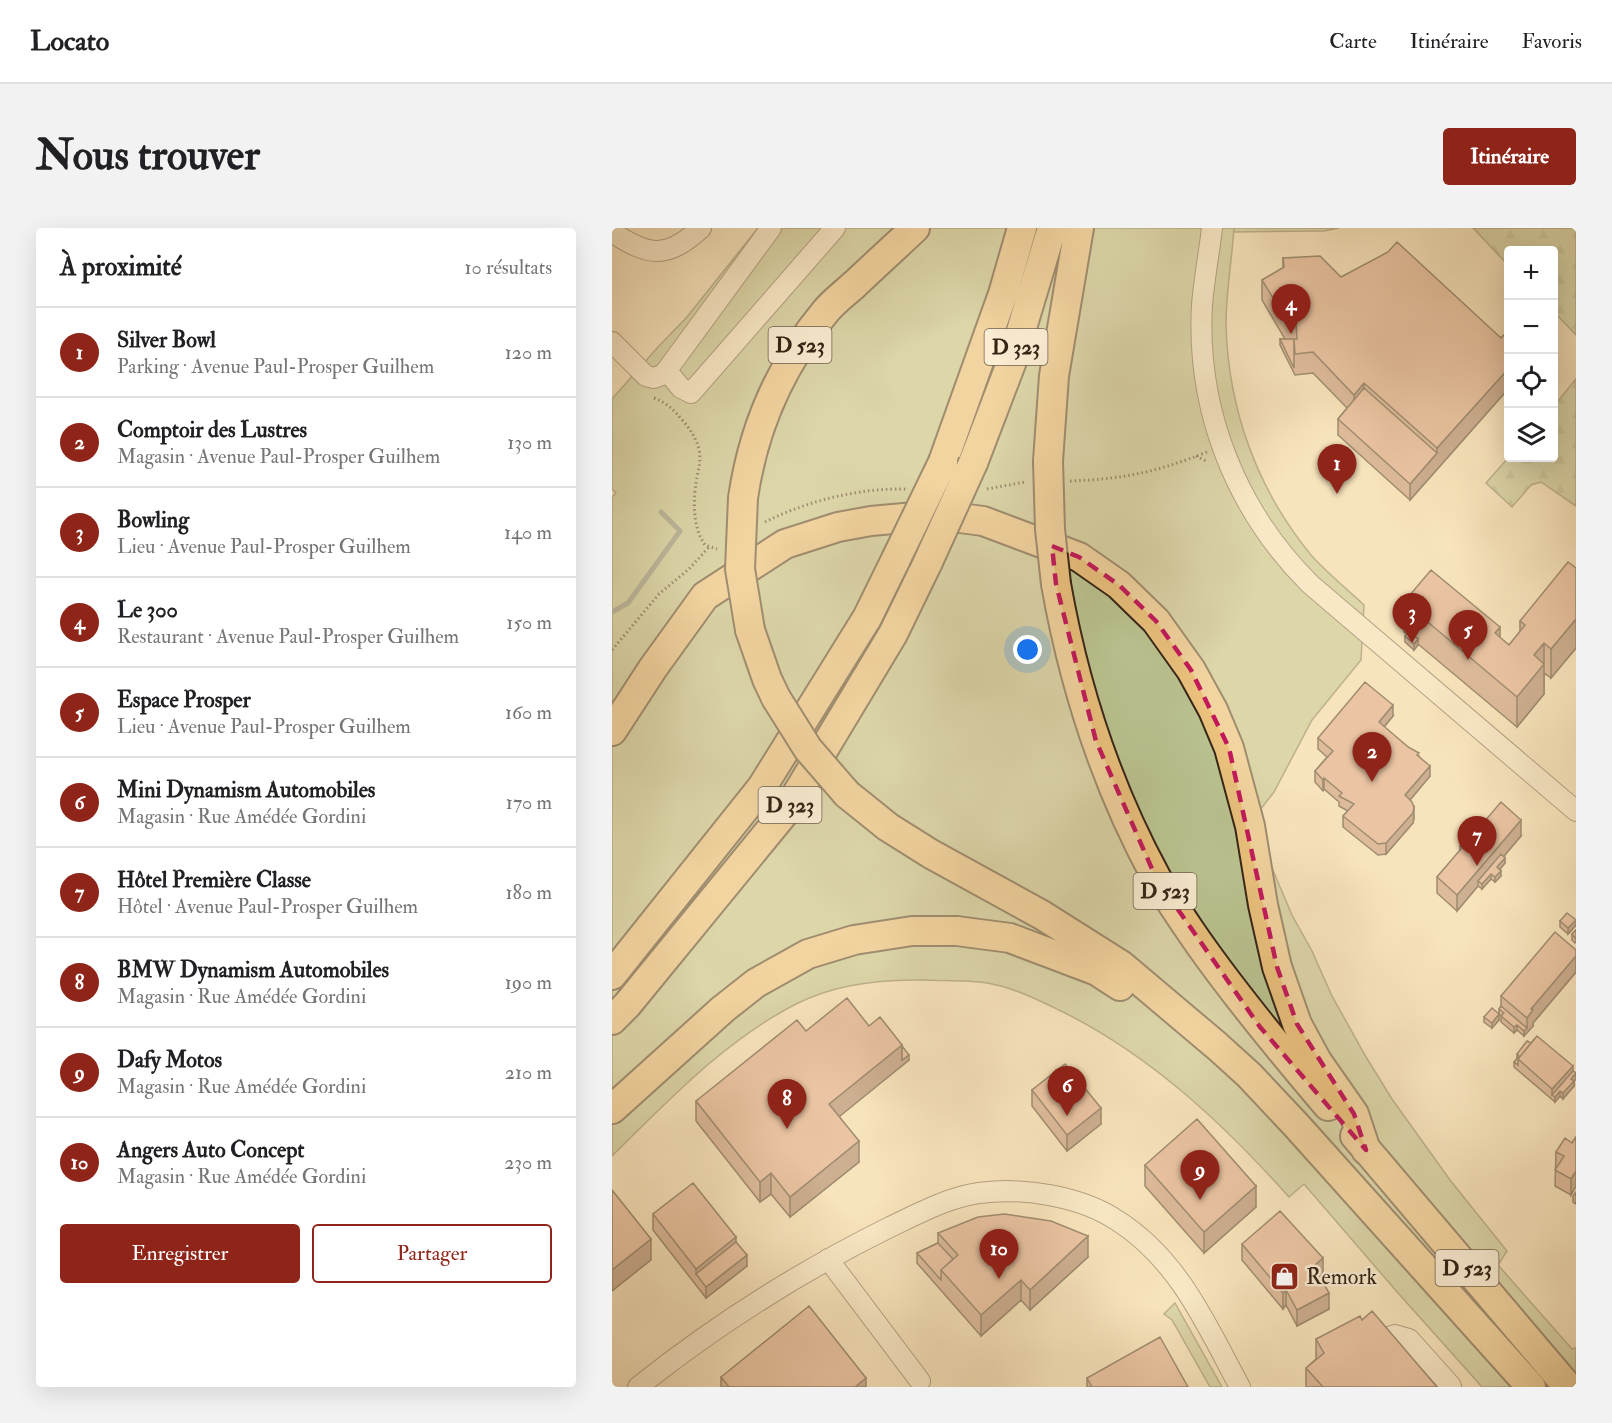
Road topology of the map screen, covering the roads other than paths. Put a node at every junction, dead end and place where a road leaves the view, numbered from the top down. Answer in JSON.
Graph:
{"nodes":[{"id":1,"x":701,"y":228,"type":"edge"},
{"id":2,"x":771,"y":228,"type":"edge"},
{"id":3,"x":835,"y":228,"type":"edge"},
{"id":4,"x":915,"y":228,"type":"edge"},
{"id":5,"x":1022,"y":228,"type":"edge"},
{"id":6,"x":1052,"y":228,"type":"edge"},
{"id":7,"x":1079,"y":228,"type":"edge"},
{"id":8,"x":1212,"y":228,"type":"edge"},
{"id":9,"x":612,"y":232,"type":"edge"},
{"id":10,"x":616,"y":346,"type":"edge"},
{"id":11,"x":667,"y":371,"type":"junction"},
{"id":12,"x":612,"y":731,"type":"edge"},
{"id":13,"x":1576,"y":811,"type":"edge"},
{"id":14,"x":612,"y":975,"type":"edge"},
{"id":15,"x":612,"y":1020,"type":"edge"},
{"id":16,"x":1186,"y":1020,"type":"junction"},
{"id":17,"x":612,"y":1109,"type":"edge"},
{"id":18,"x":1366,"y":1150,"type":"junction"},
{"id":19,"x":828,"y":1259,"type":"junction"},
{"id":20,"x":1380,"y":1341,"type":"edge"},
{"id":21,"x":920,"y":1381,"type":"dead end"},
{"id":22,"x":1451,"y":1386,"type":"edge"},
{"id":23,"x":638,"y":1387,"type":"edge"},
{"id":24,"x":1240,"y":1387,"type":"edge"},
{"id":25,"x":1531,"y":1387,"type":"edge"},
{"id":26,"x":1568,"y":1387,"type":"edge"}],
"edges":[{"from":1,"to":9,"type":"street"},
{"from":2,"to":11,"type":"street"},
{"from":3,"to":11,"type":"street"},
{"from":4,"to":16,"type":"highway","number":"D 523","bridge":true},
{"from":5,"to":14,"type":"highway","number":"D 323","bridge":true},
{"from":6,"to":15,"type":"highway","number":"D 323","bridge":true},
{"from":7,"to":18,"type":"highway","number":"D 523","bridge":true},
{"from":8,"to":13,"type":"street"},
{"from":10,"to":11,"type":"street"},
{"from":12,"to":18,"type":"highway"},
{"from":16,"to":17,"type":"highway"},
{"from":16,"to":25,"type":"highway","number":"D 523"},
{"from":18,"to":26,"type":"highway","number":"D 523"},
{"from":19,"to":21,"type":"street"},
{"from":19,"to":23,"type":"street"},
{"from":19,"to":24,"type":"street"},
{"from":20,"to":22,"type":"street"}]}
